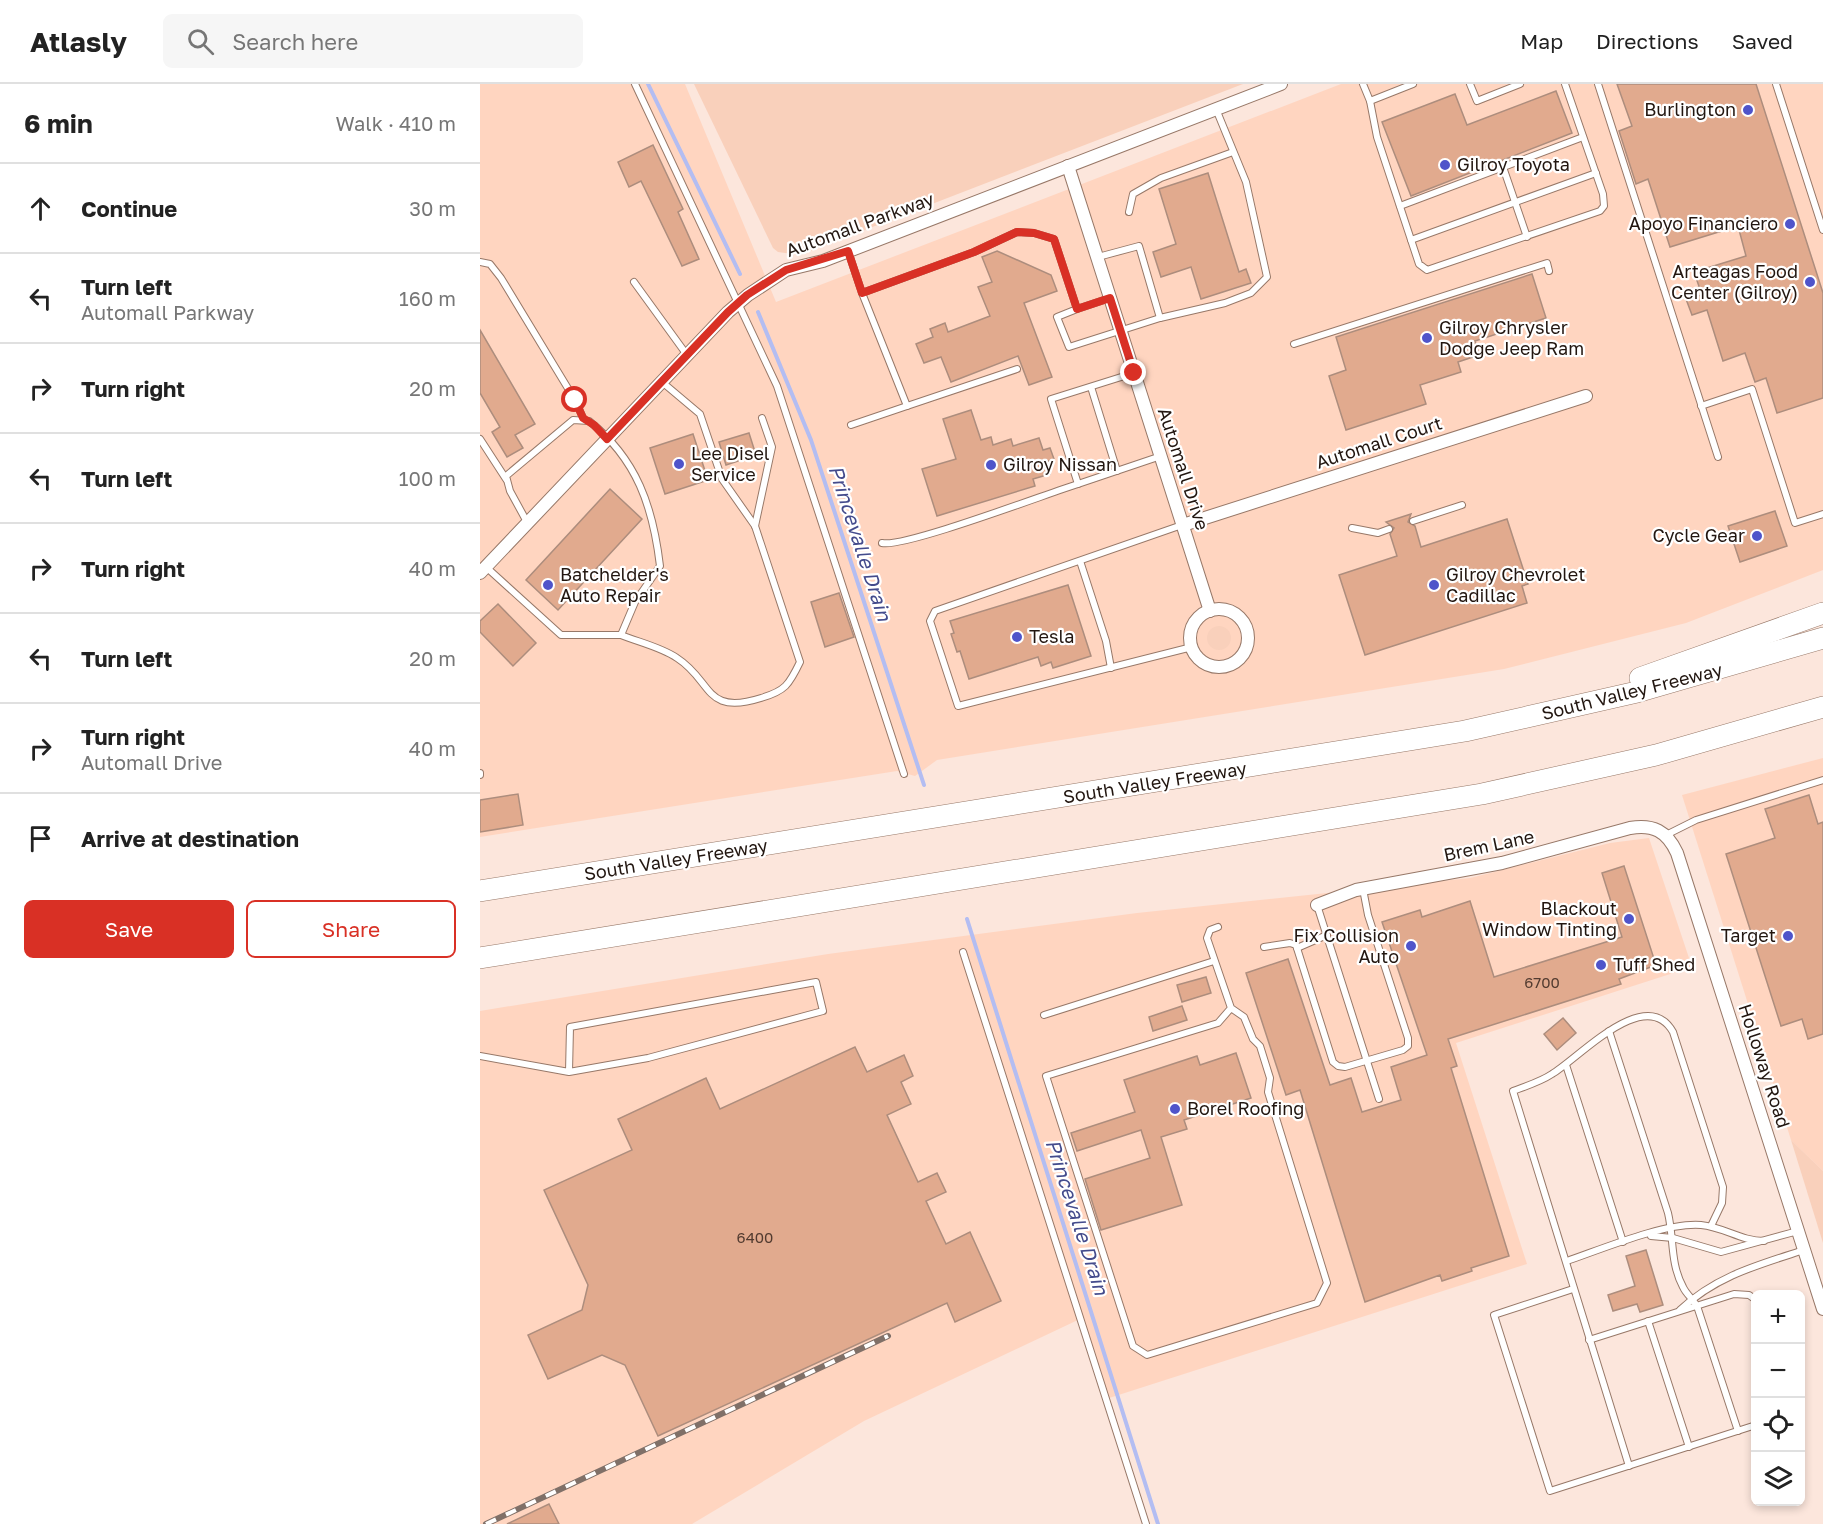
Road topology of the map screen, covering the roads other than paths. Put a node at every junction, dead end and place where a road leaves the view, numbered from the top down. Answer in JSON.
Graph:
{"nodes":[{"id":1,"x":635,"y":84,"type":"edge"},
{"id":2,"x":1281,"y":84,"type":"edge"},
{"id":3,"x":1364,"y":84,"type":"edge"},
{"id":4,"x":1413,"y":84,"type":"edge"},
{"id":5,"x":1470,"y":84,"type":"edge"},
{"id":6,"x":1520,"y":84,"type":"edge"},
{"id":7,"x":1565,"y":84,"type":"edge"},
{"id":8,"x":1598,"y":84,"type":"edge"},
{"id":9,"x":1776,"y":84,"type":"edge"},
{"id":10,"x":1370,"y":101,"type":"junction"},
{"id":11,"x":1216,"y":109,"type":"junction"},
{"id":12,"x":1583,"y":137,"type":"junction"},
{"id":13,"x":1233,"y":152,"type":"junction"},
{"id":14,"x":1068,"y":166,"type":"junction"},
{"id":15,"x":1503,"y":167,"type":"junction"},
{"id":16,"x":1596,"y":173,"type":"junction"},
{"id":17,"x":1515,"y":202,"type":"junction"},
{"id":18,"x":1400,"y":206,"type":"junction"},
{"id":19,"x":1129,"y":212,"type":"dead end"},
{"id":20,"x":1823,"y":230,"type":"edge"},
{"id":21,"x":1527,"y":237,"type":"junction"},
{"id":22,"x":1411,"y":240,"type":"junction"},
{"id":23,"x":848,"y":251,"type":"junction"},
{"id":24,"x":1097,"y":258,"type":"junction"},
{"id":25,"x":480,"y":262,"type":"edge"},
{"id":26,"x":1549,"y":271,"type":"dead end"},
{"id":27,"x":634,"y":282,"type":"dead end"},
{"id":28,"x":862,"y":293,"type":"junction"},
{"id":29,"x":1110,"y":298,"type":"junction"},
{"id":30,"x":738,"y":303,"type":"junction"},
{"id":31,"x":1077,"y":309,"type":"junction"},
{"id":32,"x":1160,"y":318,"type":"junction"},
{"id":33,"x":1121,"y":332,"type":"junction"},
{"id":34,"x":1294,"y":344,"type":"dead end"},
{"id":35,"x":687,"y":355,"type":"junction"},
{"id":36,"x":1017,"y":369,"type":"dead end"},
{"id":37,"x":1134,"y":373,"type":"junction"},
{"id":38,"x":662,"y":381,"type":"junction"},
{"id":39,"x":1092,"y":387,"type":"junction"},
{"id":40,"x":1586,"y":396,"type":"dead end"},
{"id":41,"x":907,"y":406,"type":"junction"},
{"id":42,"x":1701,"y":406,"type":"junction"},
{"id":43,"x":583,"y":418,"type":"junction"},
{"id":44,"x":762,"y":418,"type":"dead end"},
{"id":45,"x":851,"y":425,"type":"dead end"},
{"id":46,"x":480,"y":439,"type":"edge"},
{"id":47,"x":607,"y":439,"type":"junction"},
{"id":48,"x":1161,"y":456,"type":"junction"},
{"id":49,"x":1718,"y":457,"type":"dead end"},
{"id":50,"x":1117,"y":471,"type":"junction"},
{"id":51,"x":507,"y":481,"type":"junction"},
{"id":52,"x":1078,"y":484,"type":"junction"},
{"id":53,"x":1462,"y":505,"type":"dead end"},
{"id":54,"x":1823,"y":514,"type":"edge"},
{"id":55,"x":1413,"y":521,"type":"dead end"},
{"id":56,"x":528,"y":523,"type":"junction"},
{"id":57,"x":1183,"y":525,"type":"junction"},
{"id":58,"x":754,"y":526,"type":"junction"},
{"id":59,"x":1352,"y":528,"type":"dead end"},
{"id":60,"x":1389,"y":529,"type":"dead end"},
{"id":61,"x":882,"y":543,"type":"dead end"},
{"id":62,"x":1080,"y":561,"type":"junction"},
{"id":63,"x":483,"y":570,"type":"edge"},
{"id":64,"x":1210,"y":610,"type":"junction"},
{"id":65,"x":1823,"y":613,"type":"edge"},
{"id":66,"x":621,"y":635,"type":"junction"},
{"id":67,"x":1823,"y":638,"type":"edge"},
{"id":68,"x":1192,"y":647,"type":"junction"},
{"id":69,"x":1111,"y":668,"type":"junction"},
{"id":70,"x":1823,"y":707,"type":"edge"},
{"id":71,"x":1823,"y":713,"type":"edge"},
{"id":72,"x":1799,"y":715,"type":"junction"},
{"id":73,"x":1522,"y":719,"type":"junction"},
{"id":74,"x":904,"y":774,"type":"dead end"},
{"id":75,"x":1823,"y":780,"type":"edge"},
{"id":76,"x":1666,"y":835,"type":"junction"},
{"id":77,"x":1363,"y":888,"type":"junction"},
{"id":78,"x":480,"y":891,"type":"edge"},
{"id":79,"x":1317,"y":905,"type":"joint"},
{"id":80,"x":1218,"y":927,"type":"dead end"},
{"id":81,"x":1327,"y":935,"type":"junction"},
{"id":82,"x":1264,"y":947,"type":"dead end"},
{"id":83,"x":1298,"y":948,"type":"junction"},
{"id":84,"x":963,"y":952,"type":"dead end"},
{"id":85,"x":480,"y":958,"type":"edge"},
{"id":86,"x":1214,"y":961,"type":"junction"},
{"id":87,"x":1231,"y":1008,"type":"junction"},
{"id":88,"x":1044,"y":1015,"type":"dead end"},
{"id":89,"x":1609,"y":1031,"type":"junction"},
{"id":90,"x":480,"y":1056,"type":"edge"},
{"id":91,"x":1367,"y":1061,"type":"junction"},
{"id":92,"x":1566,"y":1065,"type":"junction"},
{"id":93,"x":569,"y":1072,"type":"junction"},
{"id":94,"x":1379,"y":1099,"type":"dead end"},
{"id":95,"x":1711,"y":1226,"type":"junction"},
{"id":96,"x":1671,"y":1228,"type":"junction"},
{"id":97,"x":1798,"y":1231,"type":"junction"},
{"id":98,"x":1642,"y":1237,"type":"junction"},
{"id":99,"x":1673,"y":1238,"type":"junction"},
{"id":100,"x":1764,"y":1241,"type":"junction"},
{"id":101,"x":1623,"y":1242,"type":"junction"},
{"id":102,"x":1804,"y":1250,"type":"junction"},
{"id":103,"x":1567,"y":1261,"type":"junction"},
{"id":104,"x":1573,"y":1289,"type":"junction"},
{"id":105,"x":1751,"y":1297,"type":"edge"},
{"id":106,"x":1693,"y":1298,"type":"junction"},
{"id":107,"x":1697,"y":1306,"type":"junction"},
{"id":108,"x":1823,"y":1309,"type":"edge"},
{"id":109,"x":1677,"y":1312,"type":"junction"},
{"id":110,"x":1648,"y":1321,"type":"junction"},
{"id":111,"x":1589,"y":1340,"type":"junction"},
{"id":112,"x":1751,"y":1426,"type":"edge"},
{"id":113,"x":1738,"y":1431,"type":"junction"},
{"id":114,"x":1689,"y":1447,"type":"junction"},
{"id":115,"x":1629,"y":1466,"type":"junction"},
{"id":116,"x":1146,"y":1524,"type":"edge"}],
"edges":[{"from":1,"to":30,"type":"lane"},
{"from":2,"to":11,"type":"street","name":"Automall Parkway"},
{"from":3,"to":10,"type":"lane"},
{"from":4,"to":10,"type":"lane"},
{"from":5,"to":6,"type":"lane"},
{"from":7,"to":12,"type":"lane"},
{"from":8,"to":42,"type":"lane"},
{"from":9,"to":20,"type":"lane"},
{"from":10,"to":18,"type":"lane"},
{"from":11,"to":13,"type":"lane"},
{"from":11,"to":14,"type":"street","name":"Automall Parkway"},
{"from":12,"to":15,"type":"lane"},
{"from":12,"to":16,"type":"lane"},
{"from":13,"to":19,"type":"lane"},
{"from":13,"to":32,"type":"lane"},
{"from":14,"to":23,"type":"street","name":"Automall Parkway"},
{"from":14,"to":24,"type":"street","name":"Automall Drive"},
{"from":15,"to":17,"type":"lane"},
{"from":15,"to":18,"type":"lane"},
{"from":16,"to":17,"type":"lane"},
{"from":16,"to":21,"type":"lane"},
{"from":17,"to":21,"type":"lane"},
{"from":17,"to":22,"type":"lane"},
{"from":18,"to":22,"type":"lane"},
{"from":21,"to":22,"type":"lane"},
{"from":23,"to":28,"type":"lane"},
{"from":23,"to":30,"type":"street","name":"Automall Parkway"},
{"from":24,"to":29,"type":"street","name":"Automall Drive"},
{"from":24,"to":32,"type":"lane"},
{"from":25,"to":43,"type":"lane"},
{"from":26,"to":34,"type":"lane"},
{"from":27,"to":35,"type":"lane"},
{"from":28,"to":31,"type":"lane"},
{"from":28,"to":41,"type":"lane"},
{"from":29,"to":31,"type":"lane"},
{"from":29,"to":33,"type":"street","name":"Automall Drive"},
{"from":30,"to":35,"type":"street","name":"Automall Parkway"},
{"from":30,"to":74,"type":"lane"},
{"from":31,"to":33,"type":"lane"},
{"from":32,"to":33,"type":"lane"},
{"from":33,"to":37,"type":"street","name":"Automall Drive"},
{"from":35,"to":38,"type":"street","name":"Automall Parkway"},
{"from":36,"to":41,"type":"lane"},
{"from":37,"to":39,"type":"lane"},
{"from":37,"to":48,"type":"street","name":"Automall Drive"},
{"from":38,"to":47,"type":"street","name":"Automall Parkway"},
{"from":38,"to":58,"type":"lane"},
{"from":39,"to":50,"type":"lane"},
{"from":39,"to":52,"type":"lane"},
{"from":40,"to":57,"type":"street","name":"Automall Court"},
{"from":41,"to":45,"type":"lane"},
{"from":42,"to":49,"type":"lane"},
{"from":42,"to":54,"type":"lane"},
{"from":43,"to":47,"type":"lane"},
{"from":43,"to":51,"type":"lane"},
{"from":44,"to":58,"type":"lane"},
{"from":46,"to":51,"type":"lane"},
{"from":47,"to":56,"type":"street","name":"Automall Parkway"},
{"from":47,"to":66,"type":"lane"},
{"from":48,"to":50,"type":"lane"},
{"from":48,"to":57,"type":"street","name":"Automall Drive"},
{"from":50,"to":52,"type":"lane"},
{"from":51,"to":56,"type":"lane"},
{"from":52,"to":61,"type":"lane"},
{"from":53,"to":55,"type":"lane"},
{"from":56,"to":63,"type":"street","name":"Automall Parkway"},
{"from":57,"to":62,"type":"lane"},
{"from":57,"to":64,"type":"street","name":"Automall Drive"},
{"from":58,"to":66,"type":"lane"},
{"from":59,"to":60,"type":"lane"},
{"from":62,"to":69,"type":"lane"},
{"from":62,"to":69,"type":"lane"},
{"from":63,"to":66,"type":"lane"},
{"from":64,"to":68,"type":"street"},
{"from":64,"to":68,"type":"street"},
{"from":65,"to":73,"type":"highway"},
{"from":67,"to":73,"type":"highway","name":"South Valley Freeway"},
{"from":68,"to":69,"type":"lane"},
{"from":70,"to":72,"type":"highway"},
{"from":71,"to":72,"type":"highway"},
{"from":72,"to":85,"type":"highway"},
{"from":73,"to":78,"type":"highway","name":"South Valley Freeway"},
{"from":75,"to":76,"type":"lane"},
{"from":76,"to":77,"type":"street","name":"Brem Lane"},
{"from":76,"to":97,"type":"street","name":"Holloway Road"},
{"from":77,"to":79,"type":"street","name":"Brem Lane"},
{"from":77,"to":91,"type":"lane"},
{"from":79,"to":81,"type":"lane"},
{"from":80,"to":86,"type":"lane"},
{"from":81,"to":83,"type":"lane"},
{"from":81,"to":91,"type":"lane"},
{"from":82,"to":83,"type":"lane"},
{"from":83,"to":91,"type":"lane"},
{"from":84,"to":116,"type":"lane"},
{"from":86,"to":87,"type":"lane"},
{"from":86,"to":88,"type":"lane"},
{"from":87,"to":87,"type":"lane"},
{"from":89,"to":92,"type":"lane"},
{"from":89,"to":95,"type":"lane"},
{"from":89,"to":96,"type":"lane"},
{"from":90,"to":93,"type":"lane"},
{"from":91,"to":94,"type":"lane"},
{"from":92,"to":101,"type":"lane"},
{"from":92,"to":103,"type":"lane"},
{"from":93,"to":93,"type":"lane"},
{"from":95,"to":96,"type":"lane"},
{"from":95,"to":100,"type":"lane"},
{"from":96,"to":98,"type":"lane"},
{"from":96,"to":99,"type":"lane"},
{"from":97,"to":100,"type":"lane"},
{"from":97,"to":102,"type":"street","name":"Holloway Road"},
{"from":98,"to":99,"type":"lane"},
{"from":98,"to":101,"type":"lane"},
{"from":99,"to":100,"type":"lane"},
{"from":99,"to":106,"type":"lane"},
{"from":101,"to":103,"type":"lane"},
{"from":102,"to":106,"type":"lane"},
{"from":102,"to":108,"type":"street","name":"Holloway Road"},
{"from":103,"to":104,"type":"lane"},
{"from":104,"to":111,"type":"lane"},
{"from":104,"to":115,"type":"lane"},
{"from":105,"to":107,"type":"lane"},
{"from":106,"to":107,"type":"lane"},
{"from":106,"to":109,"type":"lane"},
{"from":107,"to":109,"type":"lane"},
{"from":107,"to":113,"type":"lane"},
{"from":109,"to":110,"type":"lane"},
{"from":110,"to":111,"type":"lane"},
{"from":110,"to":114,"type":"lane"},
{"from":111,"to":115,"type":"lane"},
{"from":112,"to":113,"type":"lane"},
{"from":113,"to":114,"type":"lane"},
{"from":114,"to":115,"type":"lane"}]}
